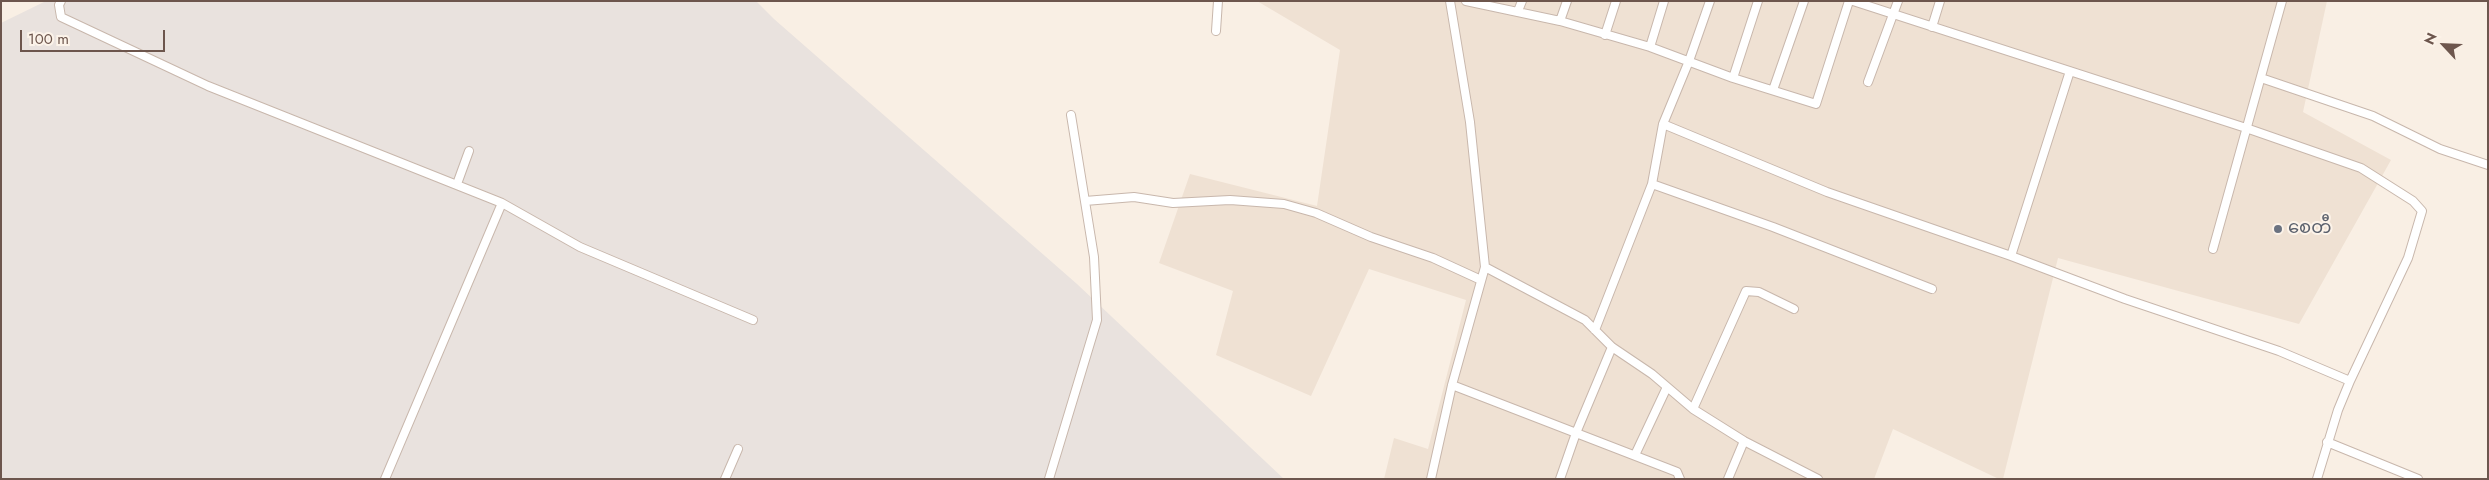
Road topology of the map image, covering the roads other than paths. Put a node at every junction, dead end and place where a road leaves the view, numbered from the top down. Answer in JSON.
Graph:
{"nodes":[{"id":1,"x":61,"y":1,"type":"edge"},
{"id":2,"x":1218,"y":1,"type":"edge"},
{"id":3,"x":1450,"y":1,"type":"edge"},
{"id":4,"x":1466,"y":1,"type":"edge"},
{"id":5,"x":1522,"y":1,"type":"edge"},
{"id":6,"x":1567,"y":1,"type":"edge"},
{"id":7,"x":1616,"y":1,"type":"edge"},
{"id":8,"x":1664,"y":1,"type":"edge"},
{"id":9,"x":1710,"y":1,"type":"edge"},
{"id":10,"x":1758,"y":1,"type":"edge"},
{"id":11,"x":1804,"y":1,"type":"edge"},
{"id":12,"x":1849,"y":1,"type":"edge"},
{"id":13,"x":1854,"y":1,"type":"edge"},
{"id":14,"x":1898,"y":1,"type":"edge"},
{"id":15,"x":1940,"y":1,"type":"edge"},
{"id":16,"x":2282,"y":1,"type":"edge"},
{"id":17,"x":1518,"y":11,"type":"junction"},
{"id":18,"x":1894,"y":14,"type":"junction"},
{"id":19,"x":1560,"y":21,"type":"junction"},
{"id":20,"x":1932,"y":26,"type":"junction"},
{"id":21,"x":1216,"y":31,"type":"dead end"},
{"id":22,"x":1605,"y":35,"type":"junction"},
{"id":23,"x":1650,"y":47,"type":"junction"},
{"id":24,"x":1689,"y":61,"type":"junction"},
{"id":25,"x":2070,"y":72,"type":"junction"},
{"id":26,"x":1733,"y":78,"type":"junction"},
{"id":27,"x":2261,"y":78,"type":"junction"},
{"id":28,"x":1868,"y":82,"type":"dead end"},
{"id":29,"x":1773,"y":90,"type":"junction"},
{"id":30,"x":1070,"y":115,"type":"dead end"},
{"id":31,"x":1663,"y":124,"type":"junction"},
{"id":32,"x":2246,"y":128,"type":"junction"},
{"id":33,"x":469,"y":151,"type":"dead end"},
{"id":34,"x":2488,"y":165,"type":"edge"},
{"id":35,"x":456,"y":184,"type":"junction"},
{"id":36,"x":1652,"y":184,"type":"junction"},
{"id":37,"x":1085,"y":201,"type":"junction"},
{"id":38,"x":502,"y":203,"type":"junction"},
{"id":39,"x":2213,"y":249,"type":"dead end"},
{"id":40,"x":2011,"y":256,"type":"junction"},
{"id":41,"x":1485,"y":267,"type":"junction"},
{"id":42,"x":1481,"y":280,"type":"junction"},
{"id":43,"x":1932,"y":289,"type":"dead end"},
{"id":44,"x":1794,"y":309,"type":"dead end"},
{"id":45,"x":753,"y":320,"type":"dead end"},
{"id":46,"x":1595,"y":330,"type":"junction"},
{"id":47,"x":1612,"y":347,"type":"junction"},
{"id":48,"x":2350,"y":381,"type":"junction"},
{"id":49,"x":1452,"y":385,"type":"junction"},
{"id":50,"x":1666,"y":387,"type":"junction"},
{"id":51,"x":1693,"y":410,"type":"junction"},
{"id":52,"x":1576,"y":433,"type":"junction"},
{"id":53,"x":1744,"y":441,"type":"junction"},
{"id":54,"x":2327,"y":442,"type":"junction"},
{"id":55,"x":738,"y":449,"type":"dead end"},
{"id":56,"x":1635,"y":456,"type":"junction"},
{"id":57,"x":385,"y":479,"type":"edge"},
{"id":58,"x":725,"y":479,"type":"edge"},
{"id":59,"x":1049,"y":479,"type":"edge"},
{"id":60,"x":1431,"y":479,"type":"edge"},
{"id":61,"x":1560,"y":479,"type":"edge"},
{"id":62,"x":1680,"y":479,"type":"edge"},
{"id":63,"x":1728,"y":479,"type":"edge"},
{"id":64,"x":1818,"y":479,"type":"edge"},
{"id":65,"x":2316,"y":479,"type":"edge"},
{"id":66,"x":2418,"y":479,"type":"edge"}],
"edges":[{"from":1,"to":35,"type":"street"},
{"from":2,"to":21,"type":"street"},
{"from":3,"to":41,"type":"street"},
{"from":4,"to":17,"type":"street"},
{"from":5,"to":17,"type":"street"},
{"from":6,"to":19,"type":"street"},
{"from":7,"to":22,"type":"street"},
{"from":8,"to":23,"type":"street"},
{"from":9,"to":24,"type":"street"},
{"from":10,"to":26,"type":"street"},
{"from":11,"to":29,"type":"street"},
{"from":12,"to":29,"type":"street"},
{"from":13,"to":18,"type":"street"},
{"from":14,"to":18,"type":"street"},
{"from":15,"to":20,"type":"street"},
{"from":16,"to":27,"type":"street"},
{"from":17,"to":19,"type":"street"},
{"from":18,"to":20,"type":"street"},
{"from":18,"to":28,"type":"street"},
{"from":19,"to":22,"type":"street"},
{"from":20,"to":25,"type":"street"},
{"from":22,"to":23,"type":"street"},
{"from":23,"to":24,"type":"street"},
{"from":24,"to":26,"type":"street"},
{"from":24,"to":31,"type":"street"},
{"from":25,"to":32,"type":"street"},
{"from":25,"to":40,"type":"street"},
{"from":26,"to":29,"type":"street"},
{"from":27,"to":32,"type":"street"},
{"from":27,"to":34,"type":"street"},
{"from":30,"to":37,"type":"street"},
{"from":31,"to":36,"type":"street"},
{"from":31,"to":40,"type":"street"},
{"from":32,"to":39,"type":"street"},
{"from":32,"to":48,"type":"street"},
{"from":33,"to":35,"type":"street"},
{"from":35,"to":38,"type":"street"},
{"from":36,"to":43,"type":"street"},
{"from":36,"to":46,"type":"street"},
{"from":37,"to":42,"type":"street"},
{"from":37,"to":59,"type":"street"},
{"from":38,"to":45,"type":"street"},
{"from":38,"to":57,"type":"street"},
{"from":40,"to":48,"type":"street"},
{"from":41,"to":42,"type":"street"},
{"from":41,"to":46,"type":"street"},
{"from":42,"to":49,"type":"street"},
{"from":44,"to":51,"type":"street"},
{"from":46,"to":47,"type":"street"},
{"from":47,"to":50,"type":"street"},
{"from":47,"to":52,"type":"street"},
{"from":48,"to":54,"type":"street"},
{"from":49,"to":52,"type":"street"},
{"from":49,"to":60,"type":"street"},
{"from":50,"to":51,"type":"street"},
{"from":50,"to":56,"type":"street"},
{"from":51,"to":53,"type":"street"},
{"from":52,"to":56,"type":"street"},
{"from":52,"to":61,"type":"street"},
{"from":53,"to":63,"type":"street"},
{"from":53,"to":64,"type":"street"},
{"from":54,"to":65,"type":"street"},
{"from":54,"to":66,"type":"street"},
{"from":55,"to":58,"type":"street"},
{"from":56,"to":62,"type":"street"}]}
